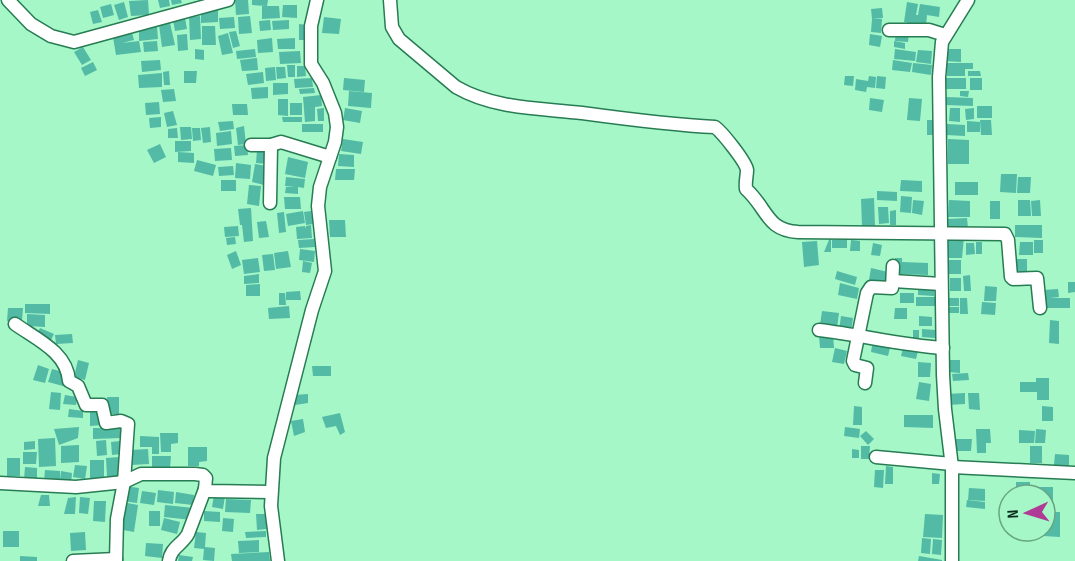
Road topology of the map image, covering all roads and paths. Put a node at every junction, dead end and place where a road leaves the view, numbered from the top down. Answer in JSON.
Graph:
{"nodes":[{"id":1,"x":228,"y":0,"type":"edge"},
{"id":2,"x":317,"y":0,"type":"edge"},
{"id":3,"x":390,"y":0,"type":"edge"},
{"id":4,"x":968,"y":0,"type":"edge"},
{"id":5,"x":14,"y":2,"type":"edge"},
{"id":6,"x":889,"y":30,"type":"dead end"},
{"id":7,"x":945,"y":35,"type":"junction"},
{"id":8,"x":251,"y":145,"type":"dead end"},
{"id":9,"x":271,"y":145,"type":"junction"},
{"id":10,"x":330,"y":157,"type":"junction"},
{"id":11,"x":270,"y":203,"type":"dead end"},
{"id":12,"x":941,"y":235,"type":"junction"},
{"id":13,"x":893,"y":266,"type":"dead end"},
{"id":14,"x":893,"y":281,"type":"junction"},
{"id":15,"x":941,"y":284,"type":"junction"},
{"id":16,"x":1040,"y":308,"type":"dead end"},
{"id":17,"x":15,"y":324,"type":"dead end"},
{"id":18,"x":819,"y":330,"type":"dead end"},
{"id":19,"x":857,"y":335,"type":"junction"},
{"id":20,"x":943,"y":348,"type":"junction"},
{"id":21,"x":865,"y":383,"type":"dead end"},
{"id":22,"x":876,"y":457,"type":"dead end"},
{"id":23,"x":952,"y":466,"type":"junction"},
{"id":24,"x":1075,"y":473,"type":"edge"},
{"id":25,"x":124,"y":482,"type":"junction"},
{"id":26,"x":0,"y":483,"type":"edge"},
{"id":27,"x":205,"y":489,"type":"junction"},
{"id":28,"x":271,"y":492,"type":"junction"},
{"id":29,"x":116,"y":560,"type":"edge"},
{"id":30,"x":73,"y":561,"type":"edge"},
{"id":31,"x":170,"y":561,"type":"edge"},
{"id":32,"x":278,"y":561,"type":"edge"},
{"id":33,"x":952,"y":561,"type":"edge"}],
"edges":[{"from":1,"to":5,"type":"street"},
{"from":2,"to":10,"type":"street"},
{"from":3,"to":12,"type":"street"},
{"from":4,"to":7,"type":"street"},
{"from":6,"to":7,"type":"street"},
{"from":7,"to":12,"type":"street"},
{"from":8,"to":9,"type":"street"},
{"from":9,"to":10,"type":"street"},
{"from":9,"to":11,"type":"street"},
{"from":10,"to":28,"type":"street"},
{"from":12,"to":15,"type":"street"},
{"from":12,"to":16,"type":"street"},
{"from":13,"to":14,"type":"street"},
{"from":14,"to":15,"type":"street"},
{"from":14,"to":19,"type":"street"},
{"from":15,"to":20,"type":"street"},
{"from":17,"to":25,"type":"street"},
{"from":18,"to":19,"type":"street"},
{"from":19,"to":20,"type":"street"},
{"from":19,"to":21,"type":"street"},
{"from":20,"to":23,"type":"street"},
{"from":22,"to":23,"type":"street"},
{"from":23,"to":24,"type":"street"},
{"from":23,"to":33,"type":"street"},
{"from":25,"to":26,"type":"street"},
{"from":25,"to":27,"type":"street"},
{"from":25,"to":29,"type":"street"},
{"from":27,"to":28,"type":"street"},
{"from":27,"to":31,"type":"street"},
{"from":28,"to":32,"type":"street"},
{"from":29,"to":30,"type":"street"}]}
